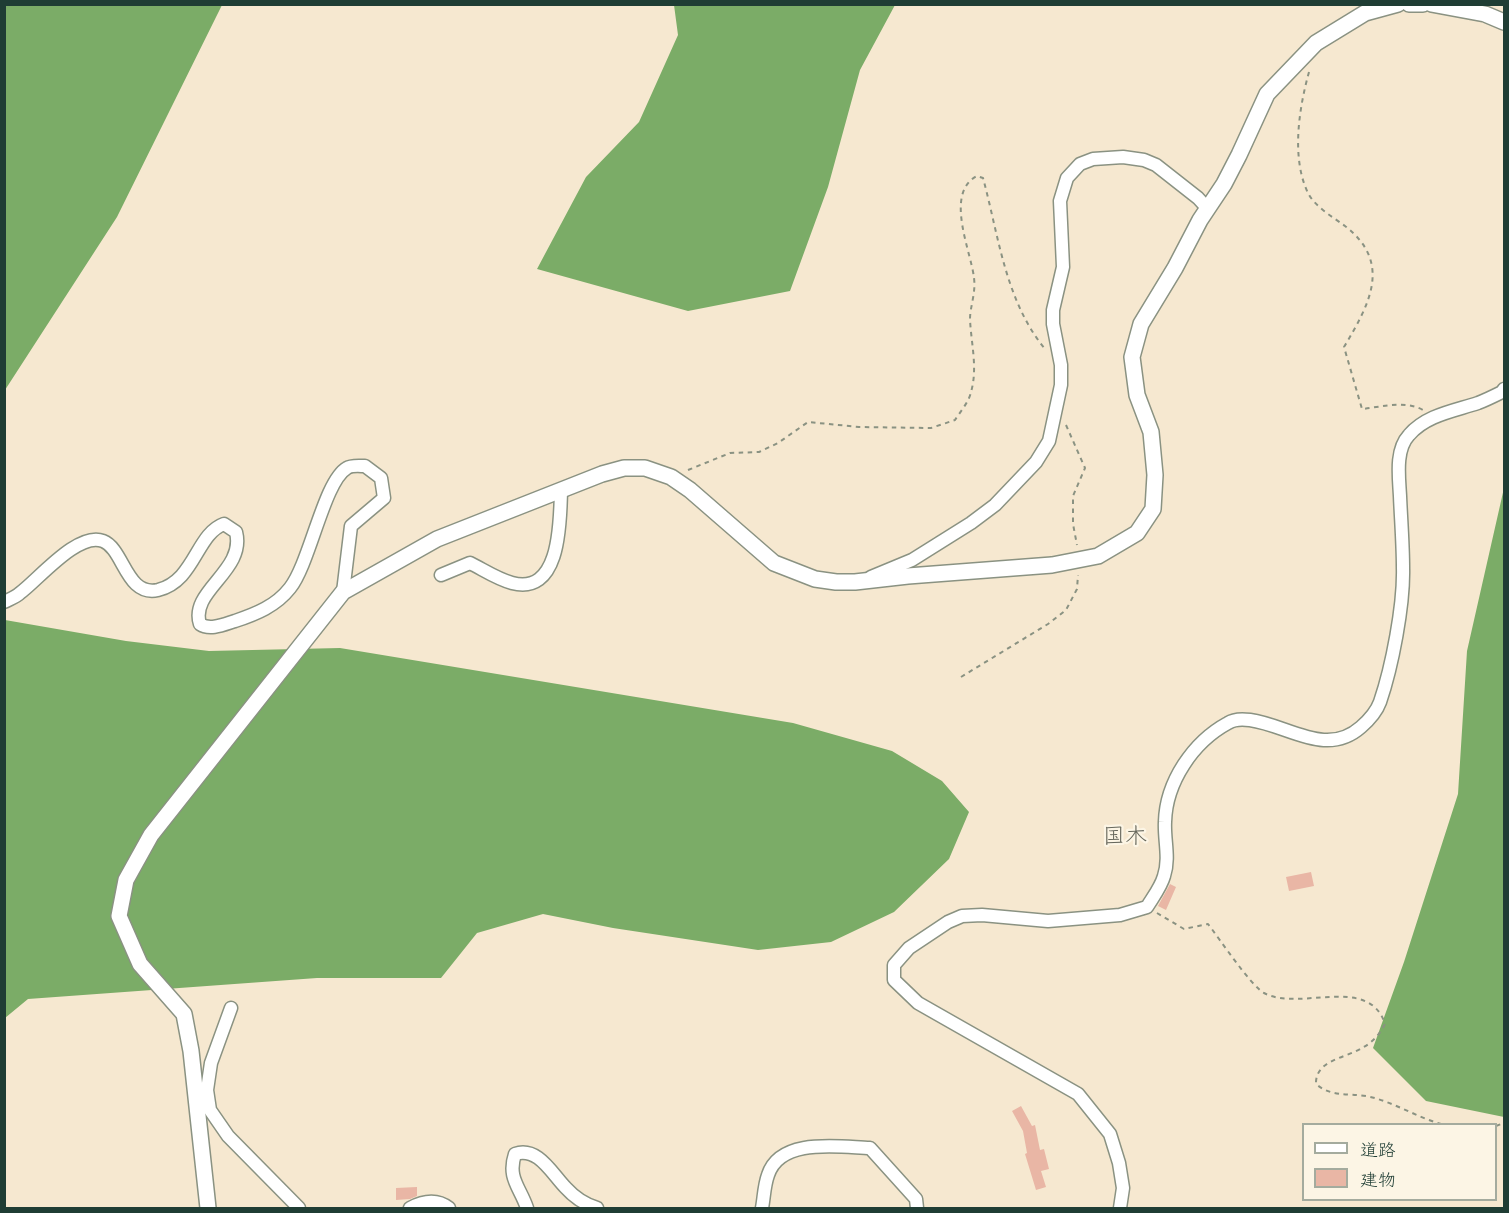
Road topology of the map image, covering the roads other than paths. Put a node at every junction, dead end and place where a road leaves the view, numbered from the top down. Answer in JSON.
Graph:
{"nodes":[{"id":1,"x":1398,"y":4,"type":"edge"},
{"id":2,"x":1409,"y":4,"type":"edge"},
{"id":3,"x":1423,"y":4,"type":"edge"},
{"id":4,"x":1431,"y":4,"type":"edge"},
{"id":5,"x":1504,"y":22,"type":"edge"},
{"id":6,"x":1208,"y":209,"type":"junction"},
{"id":7,"x":1504,"y":389,"type":"edge"},
{"id":8,"x":561,"y":491,"type":"junction"},
{"id":9,"x":441,"y":575,"type":"dead end"},
{"id":10,"x":855,"y":582,"type":"junction"},
{"id":11,"x":343,"y":592,"type":"junction"},
{"id":12,"x":4,"y":602,"type":"edge"},
{"id":13,"x":231,"y":1008,"type":"dead end"},
{"id":14,"x":208,"y":1209,"type":"edge"},
{"id":15,"x":299,"y":1209,"type":"edge"},
{"id":16,"x":410,"y":1209,"type":"edge"},
{"id":17,"x":448,"y":1209,"type":"edge"},
{"id":18,"x":526,"y":1209,"type":"edge"},
{"id":19,"x":597,"y":1209,"type":"edge"},
{"id":20,"x":762,"y":1209,"type":"edge"},
{"id":21,"x":917,"y":1209,"type":"edge"},
{"id":22,"x":1120,"y":1209,"type":"edge"}],
"edges":[{"from":1,"to":6,"type":"street"},
{"from":2,"to":3,"type":"street"},
{"from":4,"to":5,"type":"street"},
{"from":6,"to":10,"type":"street"},
{"from":6,"to":10,"type":"street"},
{"from":7,"to":22,"type":"street"},
{"from":8,"to":9,"type":"street"},
{"from":8,"to":10,"type":"street"},
{"from":8,"to":11,"type":"street"},
{"from":11,"to":12,"type":"street"},
{"from":11,"to":14,"type":"street"},
{"from":13,"to":15,"type":"street"},
{"from":16,"to":17,"type":"street"},
{"from":18,"to":19,"type":"street"},
{"from":20,"to":21,"type":"street"}]}
